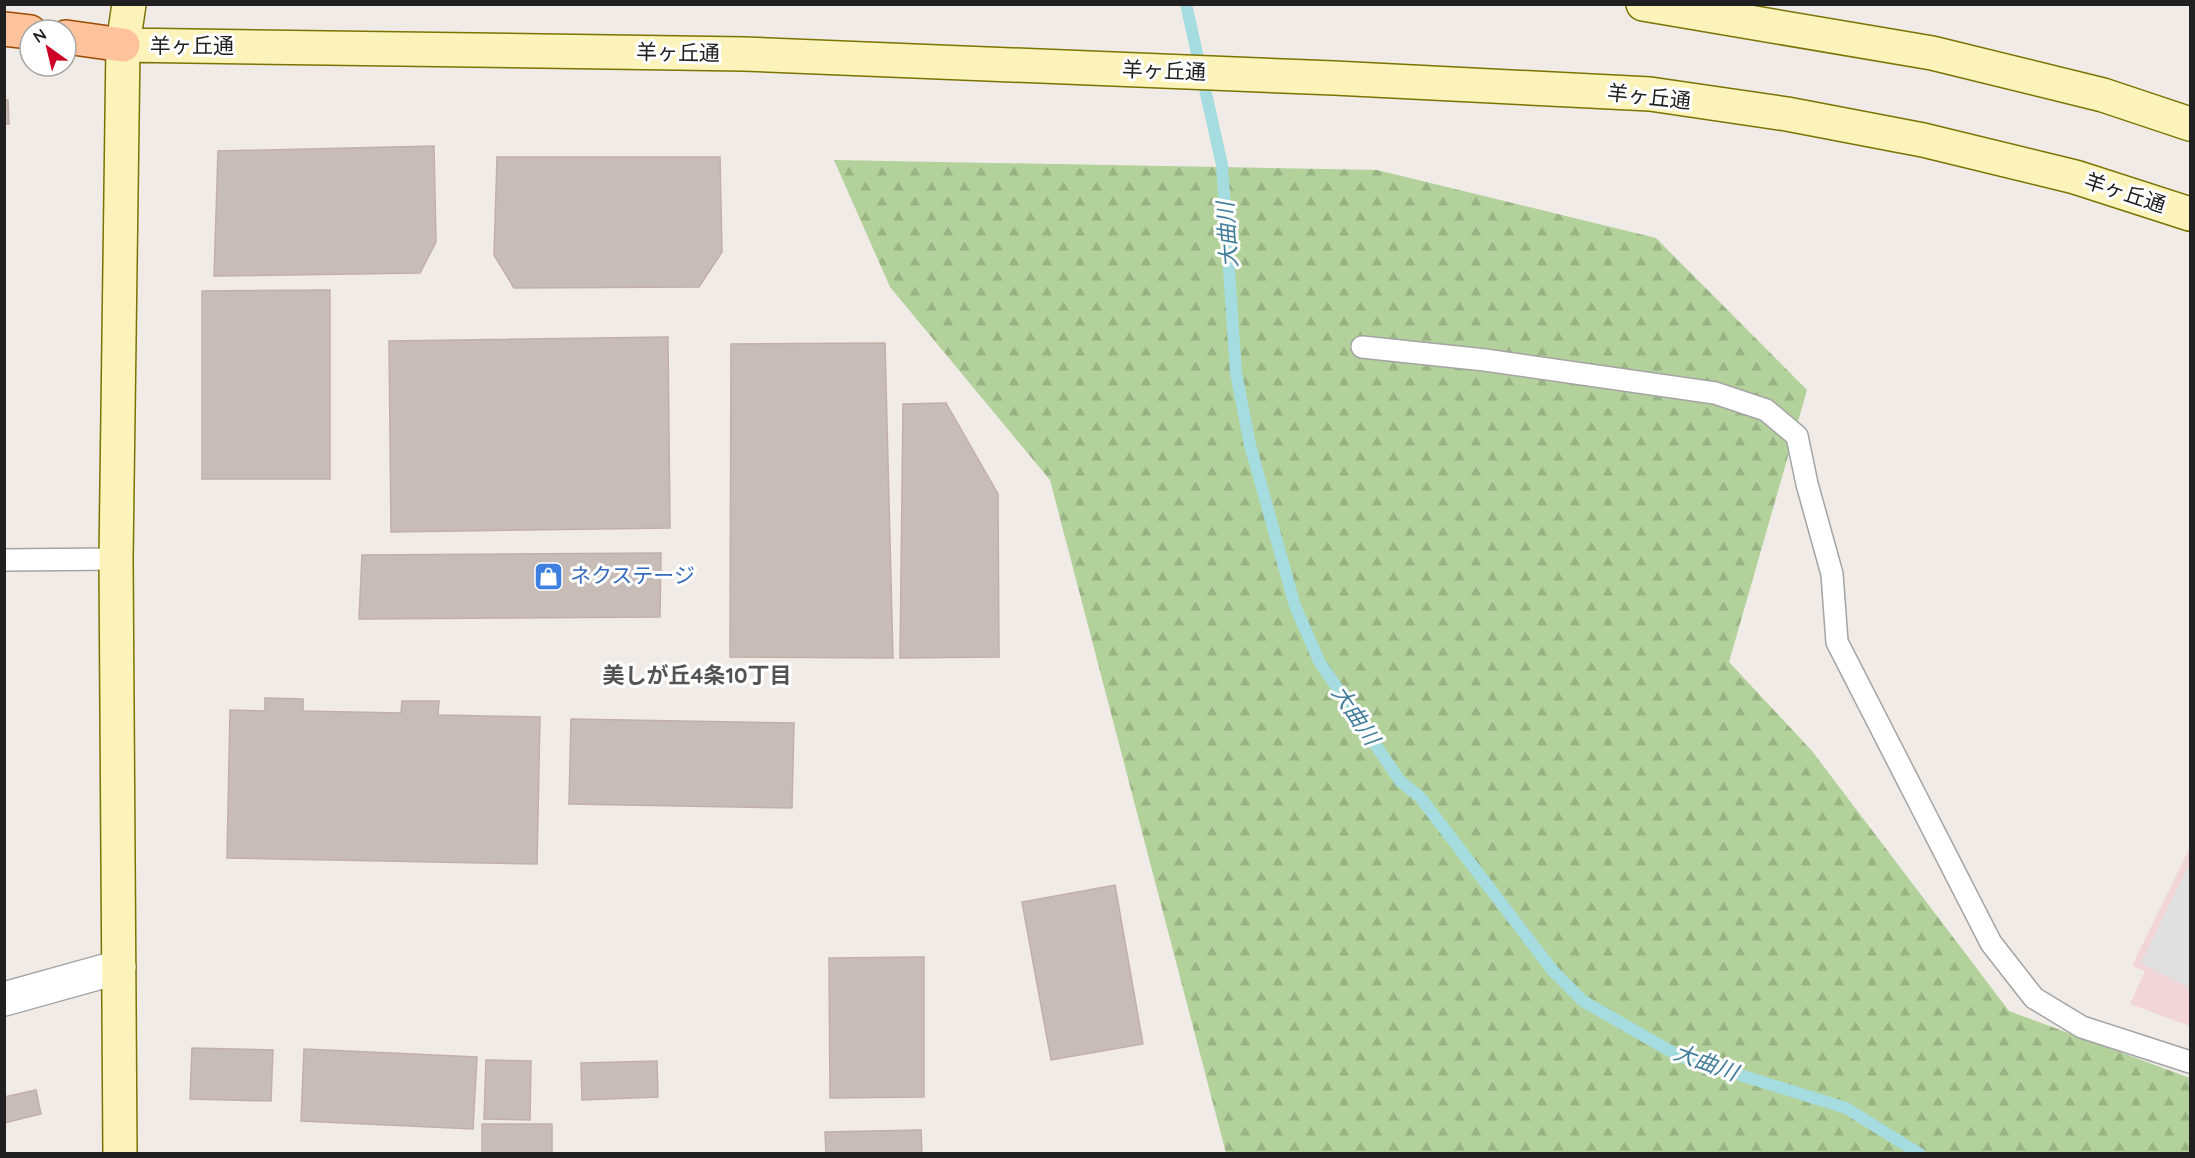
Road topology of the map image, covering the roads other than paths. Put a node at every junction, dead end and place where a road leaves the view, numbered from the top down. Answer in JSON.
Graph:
{"nodes":[{"id":1,"x":106,"y":4,"type":"edge"},
{"id":2,"x":129,"y":4,"type":"edge"},
{"id":3,"x":1643,"y":4,"type":"edge"},
{"id":4,"x":78,"y":39,"type":"edge"},
{"id":5,"x":123,"y":45,"type":"junction"},
{"id":6,"x":2190,"y":124,"type":"edge"},
{"id":7,"x":2190,"y":214,"type":"edge"},
{"id":8,"x":1362,"y":347,"type":"dead end"},
{"id":9,"x":116,"y":559,"type":"junction"},
{"id":10,"x":4,"y":560,"type":"edge"},
{"id":11,"x":119,"y":967,"type":"junction"},
{"id":12,"x":4,"y":999,"type":"edge"},
{"id":13,"x":2190,"y":1062,"type":"edge"},
{"id":14,"x":120,"y":1154,"type":"edge"}],
"edges":[{"from":1,"to":5,"type":"main road"},
{"from":2,"to":5,"type":"main road"},
{"from":3,"to":6,"type":"main road"},
{"from":4,"to":5,"type":"main road"},
{"from":5,"to":7,"type":"main road","name":"羊ヶ丘通"},
{"from":5,"to":9,"type":"main road"},
{"from":8,"to":13,"type":"lane"},
{"from":9,"to":10,"type":"lane"},
{"from":9,"to":11,"type":"main road"},
{"from":11,"to":12,"type":"street"},
{"from":11,"to":14,"type":"main road"}]}
